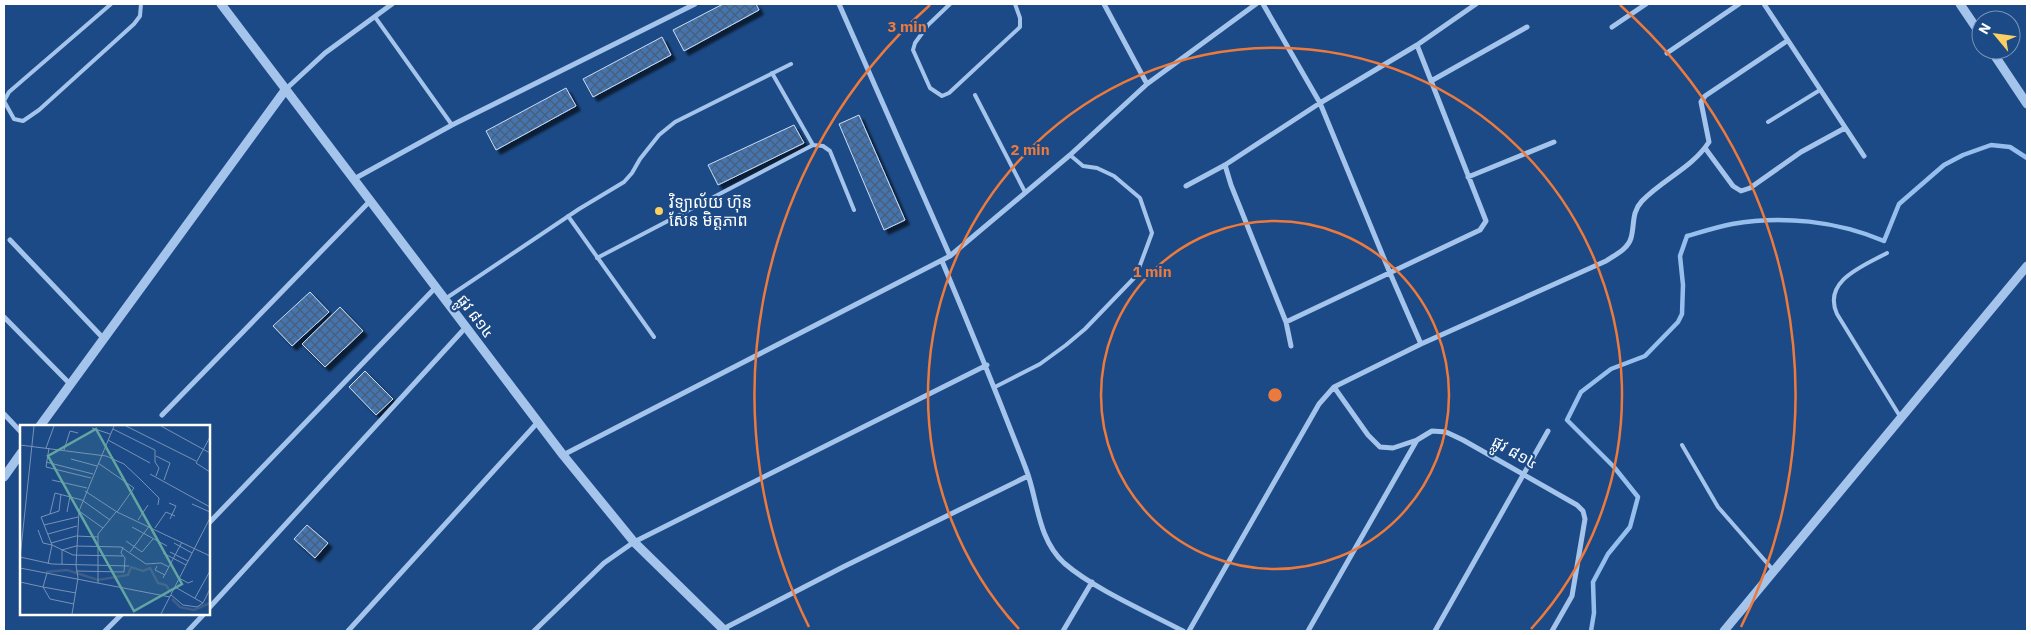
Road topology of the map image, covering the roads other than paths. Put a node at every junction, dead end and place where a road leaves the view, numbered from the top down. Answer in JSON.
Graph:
{"nodes":[{"id":1,"x":111,"y":4,"type":"edge"},
{"id":2,"x":141,"y":4,"type":"edge"},
{"id":3,"x":221,"y":4,"type":"edge"},
{"id":4,"x":392,"y":4,"type":"edge"},
{"id":5,"x":695,"y":4,"type":"edge"},
{"id":6,"x":839,"y":4,"type":"edge"},
{"id":7,"x":950,"y":4,"type":"edge"},
{"id":8,"x":1015,"y":4,"type":"edge"},
{"id":9,"x":1104,"y":4,"type":"edge"},
{"id":10,"x":1256,"y":4,"type":"edge"},
{"id":11,"x":1263,"y":4,"type":"edge"},
{"id":12,"x":1476,"y":4,"type":"edge"},
{"id":13,"x":1646,"y":4,"type":"edge"},
{"id":14,"x":1739,"y":4,"type":"edge"},
{"id":15,"x":1764,"y":4,"type":"edge"},
{"id":16,"x":1960,"y":4,"type":"edge"},
{"id":17,"x":375,"y":16,"type":"junction"},
{"id":18,"x":1971,"y":21,"type":"edge"},
{"id":19,"x":1527,"y":26,"type":"dead end"},
{"id":20,"x":1612,"y":27,"type":"dead end"},
{"id":21,"x":1787,"y":41,"type":"junction"},
{"id":22,"x":1417,"y":45,"type":"junction"},
{"id":23,"x":1668,"y":53,"type":"dead end"},
{"id":24,"x":1999,"y":60,"type":"edge"},
{"id":25,"x":791,"y":64,"type":"dead end"},
{"id":26,"x":772,"y":73,"type":"junction"},
{"id":27,"x":1431,"y":81,"type":"junction"},
{"id":28,"x":1147,"y":84,"type":"junction"},
{"id":29,"x":286,"y":89,"type":"junction"},
{"id":30,"x":1820,"y":90,"type":"junction"},
{"id":31,"x":2023,"y":90,"type":"edge"},
{"id":32,"x":975,"y":95,"type":"dead end"},
{"id":33,"x":1320,"y":103,"type":"junction"},
{"id":34,"x":2027,"y":104,"type":"edge"},
{"id":35,"x":1768,"y":122,"type":"dead end"},
{"id":36,"x":452,"y":126,"type":"junction"},
{"id":37,"x":1845,"y":128,"type":"junction"},
{"id":38,"x":1554,"y":142,"type":"dead end"},
{"id":39,"x":813,"y":145,"type":"junction"},
{"id":40,"x":1705,"y":148,"type":"junction"},
{"id":41,"x":1070,"y":155,"type":"junction"},
{"id":42,"x":1864,"y":156,"type":"dead end"},
{"id":43,"x":1226,"y":165,"type":"junction"},
{"id":44,"x":1468,"y":177,"type":"junction"},
{"id":45,"x":354,"y":179,"type":"junction"},
{"id":46,"x":1186,"y":186,"type":"dead end"},
{"id":47,"x":1025,"y":192,"type":"junction"},
{"id":48,"x":370,"y":201,"type":"junction"},
{"id":49,"x":854,"y":210,"type":"dead end"},
{"id":50,"x":568,"y":216,"type":"junction"},
{"id":51,"x":10,"y":240,"type":"dead end"},
{"id":52,"x":1887,"y":253,"type":"dead end"},
{"id":53,"x":950,"y":256,"type":"junction"},
{"id":54,"x":597,"y":258,"type":"junction"},
{"id":55,"x":942,"y":261,"type":"junction"},
{"id":56,"x":2027,"y":266,"type":"edge"},
{"id":57,"x":1390,"y":273,"type":"junction"},
{"id":58,"x":436,"y":287,"type":"junction"},
{"id":59,"x":445,"y":299,"type":"junction"},
{"id":60,"x":4,"y":317,"type":"edge"},
{"id":61,"x":1286,"y":322,"type":"junction"},
{"id":62,"x":466,"y":327,"type":"junction"},
{"id":63,"x":654,"y":337,"type":"dead end"},
{"id":64,"x":104,"y":339,"type":"junction"},
{"id":65,"x":1421,"y":344,"type":"junction"},
{"id":66,"x":1291,"y":346,"type":"dead end"},
{"id":67,"x":987,"y":365,"type":"junction"},
{"id":68,"x":70,"y":384,"type":"junction"},
{"id":69,"x":995,"y":387,"type":"junction"},
{"id":70,"x":1334,"y":387,"type":"junction"},
{"id":71,"x":4,"y":414,"type":"edge"},
{"id":72,"x":162,"y":415,"type":"dead end"},
{"id":73,"x":1901,"y":418,"type":"junction"},
{"id":74,"x":538,"y":422,"type":"junction"},
{"id":75,"x":41,"y":425,"type":"edge"},
{"id":76,"x":1548,"y":430,"type":"dead end"},
{"id":77,"x":20,"y":431,"type":"edge"},
{"id":78,"x":1417,"y":440,"type":"junction"},
{"id":79,"x":1682,"y":445,"type":"dead end"},
{"id":80,"x":20,"y":454,"type":"edge"},
{"id":81,"x":563,"y":455,"type":"junction"},
{"id":82,"x":1523,"y":475,"type":"junction"},
{"id":83,"x":1028,"y":476,"type":"junction"},
{"id":84,"x":4,"y":477,"type":"edge"},
{"id":85,"x":210,"y":522,"type":"edge"},
{"id":86,"x":634,"y":542,"type":"junction"},
{"id":87,"x":1774,"y":571,"type":"junction"},
{"id":88,"x":1092,"y":582,"type":"junction"},
{"id":89,"x":210,"y":607,"type":"edge"},
{"id":90,"x":121,"y":615,"type":"edge"},
{"id":91,"x":203,"y":615,"type":"edge"},
{"id":92,"x":724,"y":630,"type":"edge"},
{"id":93,"x":105,"y":631,"type":"edge"},
{"id":94,"x":188,"y":631,"type":"edge"},
{"id":95,"x":348,"y":631,"type":"edge"},
{"id":96,"x":534,"y":631,"type":"edge"},
{"id":97,"x":1063,"y":631,"type":"edge"},
{"id":98,"x":1182,"y":631,"type":"edge"},
{"id":99,"x":1189,"y":631,"type":"edge"},
{"id":100,"x":1308,"y":631,"type":"edge"},
{"id":101,"x":1435,"y":631,"type":"edge"},
{"id":102,"x":1552,"y":631,"type":"edge"},
{"id":103,"x":1724,"y":631,"type":"edge"}],
"edges":[{"from":1,"to":2,"type":"lane"},
{"from":3,"to":29,"type":"street","name":"ផ្លូវ ៨១៤"},
{"from":4,"to":17,"type":"street"},
{"from":5,"to":36,"type":"street"},
{"from":6,"to":53,"type":"street"},
{"from":7,"to":8,"type":"lane"},
{"from":9,"to":28,"type":"street"},
{"from":10,"to":28,"type":"street"},
{"from":11,"to":33,"type":"street"},
{"from":12,"to":22,"type":"street"},
{"from":13,"to":20,"type":"street"},
{"from":14,"to":23,"type":"street"},
{"from":15,"to":21,"type":"street"},
{"from":16,"to":18,"type":"street"},
{"from":17,"to":29,"type":"street"},
{"from":17,"to":36,"type":"lane"},
{"from":19,"to":27,"type":"street"},
{"from":21,"to":30,"type":"street"},
{"from":21,"to":40,"type":"street"},
{"from":22,"to":27,"type":"street"},
{"from":22,"to":33,"type":"street"},
{"from":24,"to":31,"type":"street"},
{"from":25,"to":26,"type":"lane"},
{"from":26,"to":39,"type":"lane"},
{"from":26,"to":50,"type":"lane"},
{"from":27,"to":44,"type":"street"},
{"from":28,"to":41,"type":"street"},
{"from":29,"to":45,"type":"street","name":"ផ្លូវ ៨១៤"},
{"from":29,"to":64,"type":"street"},
{"from":30,"to":35,"type":"lane"},
{"from":30,"to":37,"type":"street"},
{"from":31,"to":34,"type":"street"},
{"from":32,"to":47,"type":"lane"},
{"from":33,"to":43,"type":"street"},
{"from":33,"to":57,"type":"street"},
{"from":36,"to":45,"type":"street"},
{"from":37,"to":40,"type":"street"},
{"from":37,"to":42,"type":"street"},
{"from":38,"to":44,"type":"street"},
{"from":39,"to":49,"type":"lane"},
{"from":39,"to":54,"type":"lane"},
{"from":40,"to":65,"type":"street"},
{"from":41,"to":47,"type":"street"},
{"from":41,"to":69,"type":"lane"},
{"from":43,"to":46,"type":"street"},
{"from":43,"to":61,"type":"street"},
{"from":44,"to":57,"type":"street"},
{"from":45,"to":48,"type":"street","name":"ផ្លូវ ៨១៤"},
{"from":47,"to":53,"type":"street"},
{"from":48,"to":58,"type":"street","name":"ផ្លូវ ៨១៤"},
{"from":48,"to":72,"type":"street"},
{"from":50,"to":54,"type":"lane"},
{"from":50,"to":59,"type":"lane"},
{"from":51,"to":64,"type":"street"},
{"from":52,"to":73,"type":"lane"},
{"from":53,"to":55,"type":"street"},
{"from":54,"to":63,"type":"lane"},
{"from":55,"to":67,"type":"street"},
{"from":55,"to":81,"type":"street"},
{"from":56,"to":73,"type":"street"},
{"from":57,"to":61,"type":"street"},
{"from":57,"to":65,"type":"street"},
{"from":58,"to":59,"type":"street","name":"ផ្លូវ ៨១៤"},
{"from":58,"to":85,"type":"street"},
{"from":59,"to":62,"type":"street","name":"ផ្លូវ ៨១៤"},
{"from":60,"to":68,"type":"street"},
{"from":61,"to":66,"type":"street"},
{"from":62,"to":74,"type":"street","name":"ផ្លូវ ៨១៤"},
{"from":62,"to":89,"type":"street"},
{"from":64,"to":68,"type":"street"},
{"from":65,"to":70,"type":"street"},
{"from":67,"to":69,"type":"street"},
{"from":67,"to":86,"type":"street"},
{"from":68,"to":75,"type":"street"},
{"from":69,"to":83,"type":"street"},
{"from":70,"to":78,"type":"street","name":"ផ្លូវ ៨១៤"},
{"from":70,"to":99,"type":"street"},
{"from":71,"to":77,"type":"street"},
{"from":73,"to":87,"type":"street"},
{"from":74,"to":81,"type":"street","name":"ផ្លូវ ៨១៤"},
{"from":74,"to":95,"type":"street"},
{"from":76,"to":82,"type":"street"},
{"from":78,"to":82,"type":"street","name":"ផ្លូវ ៨១៤"},
{"from":78,"to":100,"type":"street"},
{"from":79,"to":87,"type":"lane"},
{"from":80,"to":84,"type":"street"},
{"from":81,"to":86,"type":"street","name":"ផ្លូវ ៨១៤"},
{"from":82,"to":101,"type":"street"},
{"from":82,"to":102,"type":"street","name":"ផ្លូវ ៨១៤"},
{"from":83,"to":88,"type":"street"},
{"from":83,"to":92,"type":"street"},
{"from":86,"to":92,"type":"street","name":"ផ្លូវ ៨១៤"},
{"from":86,"to":96,"type":"street"},
{"from":87,"to":103,"type":"street"},
{"from":88,"to":97,"type":"street"},
{"from":88,"to":98,"type":"street"},
{"from":90,"to":93,"type":"street"},
{"from":91,"to":94,"type":"street"}]}
